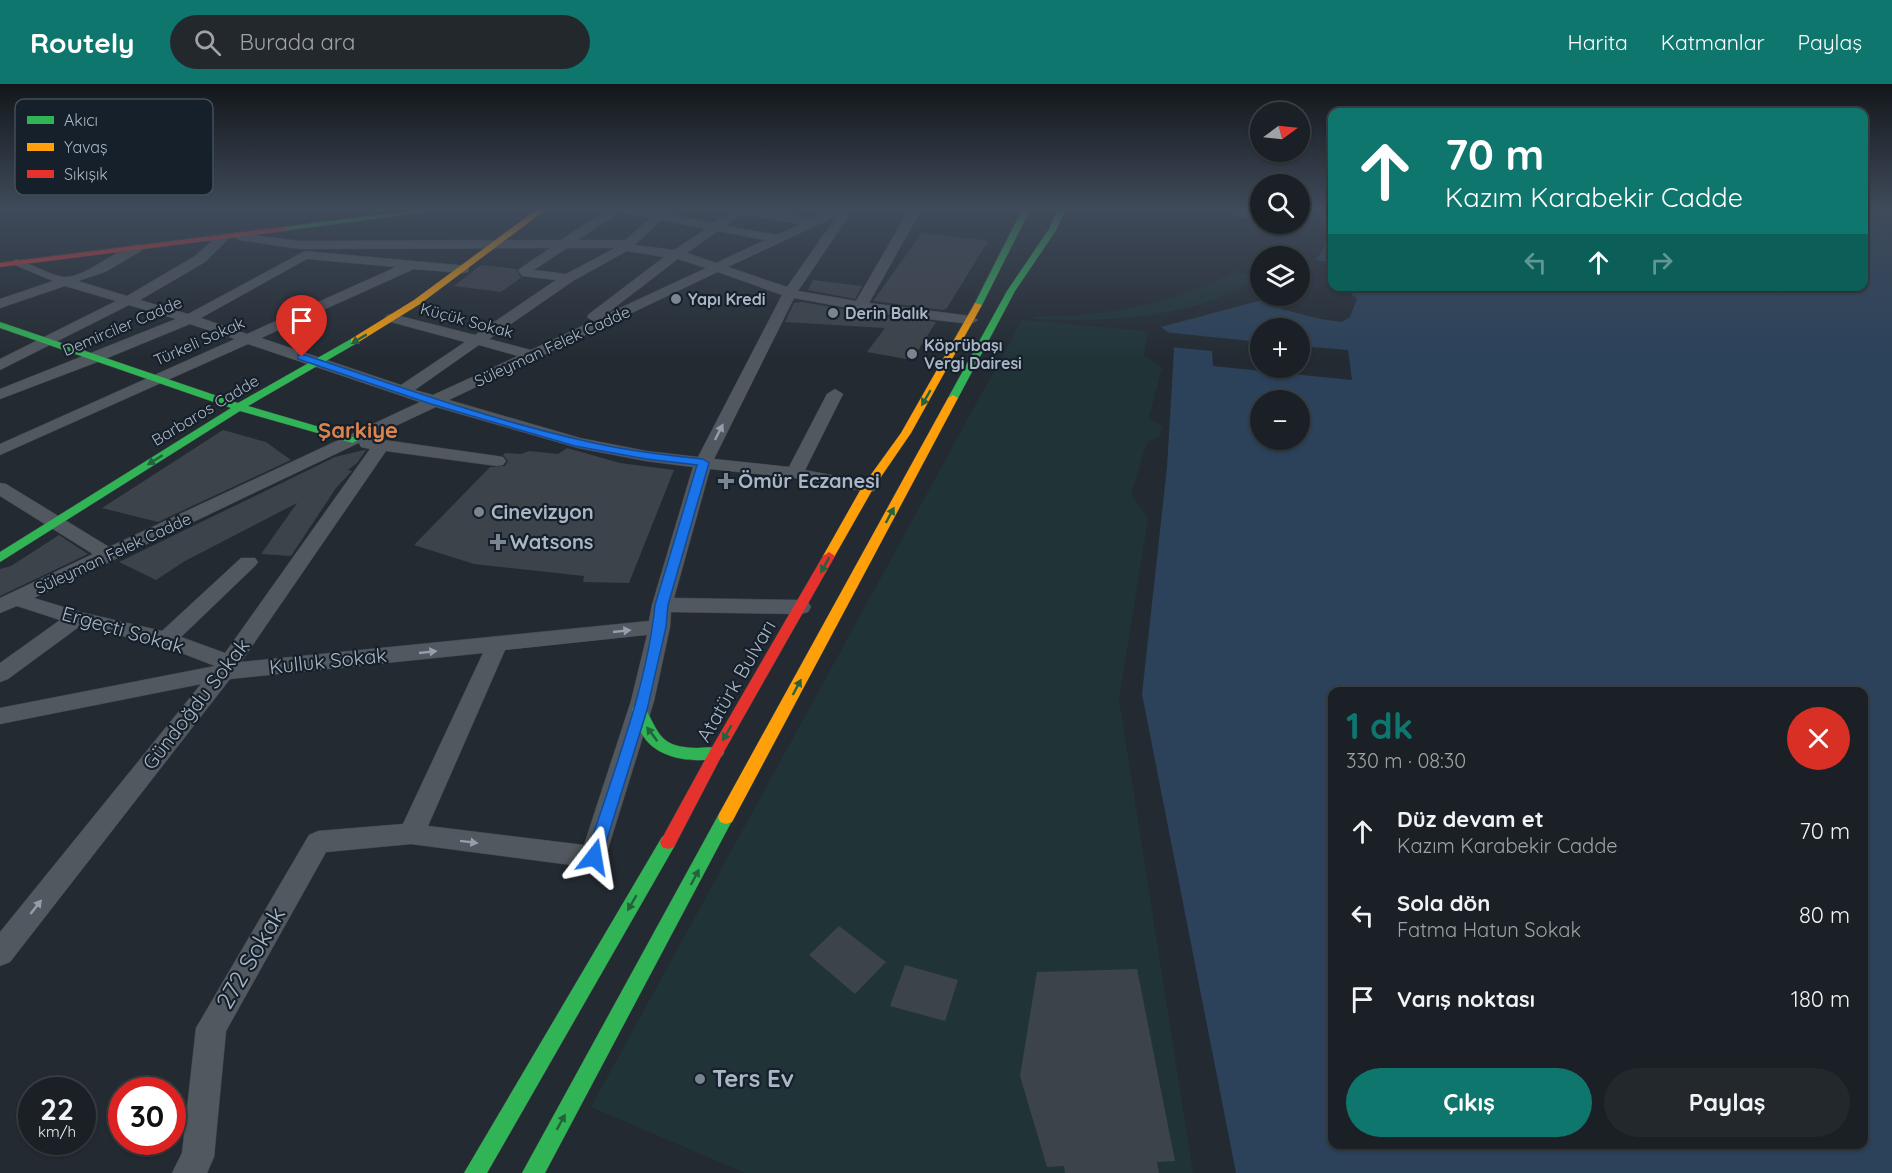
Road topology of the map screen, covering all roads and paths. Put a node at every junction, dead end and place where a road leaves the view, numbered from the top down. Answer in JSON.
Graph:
{"nodes":[{"id":1,"x":50,"y":259,"type":"edge"},
{"id":2,"x":118,"y":259,"type":"edge"},
{"id":3,"x":198,"y":259,"type":"edge"},
{"id":4,"x":298,"y":259,"type":"edge"},
{"id":5,"x":346,"y":259,"type":"edge"},
{"id":6,"x":476,"y":259,"type":"edge"},
{"id":7,"x":541,"y":259,"type":"edge"},
{"id":8,"x":605,"y":259,"type":"edge"},
{"id":9,"x":670,"y":259,"type":"edge"},
{"id":10,"x":693,"y":259,"type":"edge"},
{"id":11,"x":737,"y":259,"type":"edge"},
{"id":12,"x":814,"y":259,"type":"edge"},
{"id":13,"x":887,"y":259,"type":"edge"},
{"id":14,"x":1000,"y":259,"type":"edge"},
{"id":15,"x":1033,"y":259,"type":"edge"},
{"id":16,"x":8,"y":264,"type":"edge"},
{"id":17,"x":412,"y":265,"type":"junction"},
{"id":18,"x":720,"y":267,"type":"junction"},
{"id":19,"x":463,"y":269,"type":"junction"},
{"id":20,"x":568,"y":278,"type":"junction"},
{"id":21,"x":67,"y":282,"type":"junction"},
{"id":22,"x":790,"y":293,"type":"junction"},
{"id":23,"x":129,"y":300,"type":"junction"},
{"id":24,"x":0,"y":304,"type":"edge"},
{"id":25,"x":861,"y":305,"type":"junction"},
{"id":26,"x":392,"y":318,"type":"junction"},
{"id":27,"x":189,"y":319,"type":"junction"},
{"id":28,"x":971,"y":320,"type":"junction"},
{"id":29,"x":0,"y":325,"type":"edge"},
{"id":30,"x":248,"y":339,"type":"junction"},
{"id":31,"x":567,"y":339,"type":"junction"},
{"id":32,"x":48,"y":342,"type":"junction"},
{"id":33,"x":477,"y":342,"type":"junction"},
{"id":34,"x":533,"y":355,"type":"junction"},
{"id":35,"x":95,"y":358,"type":"junction"},
{"id":36,"x":319,"y":363,"type":"junction"},
{"id":37,"x":0,"y":365,"type":"edge"},
{"id":38,"x":157,"y":379,"type":"junction"},
{"id":39,"x":403,"y":391,"type":"junction"},
{"id":40,"x":0,"y":394,"type":"edge"},
{"id":41,"x":835,"y":394,"type":"dead end"},
{"id":42,"x":434,"y":401,"type":"junction"},
{"id":43,"x":239,"y":407,"type":"junction"},
{"id":44,"x":353,"y":440,"type":"junction"},
{"id":45,"x":380,"y":447,"type":"junction"},
{"id":46,"x":0,"y":450,"type":"edge"},
{"id":47,"x":497,"y":461,"type":"dead end"},
{"id":48,"x":703,"y":463,"type":"junction"},
{"id":49,"x":795,"y":473,"type":"junction"},
{"id":50,"x":868,"y":487,"type":"junction"},
{"id":51,"x":0,"y":488,"type":"edge"},
{"id":52,"x":55,"y":524,"type":"junction"},
{"id":53,"x":108,"y":555,"type":"junction"},
{"id":54,"x":0,"y":558,"type":"edge"},
{"id":55,"x":248,"y":562,"type":"dead end"},
{"id":56,"x":8,"y":602,"type":"edge"},
{"id":57,"x":801,"y":607,"type":"junction"},
{"id":58,"x":661,"y":616,"type":"junction"},
{"id":59,"x":77,"y":618,"type":"junction"},
{"id":60,"x":166,"y":639,"type":"junction"},
{"id":61,"x":496,"y":645,"type":"junction"},
{"id":62,"x":226,"y":667,"type":"junction"},
{"id":63,"x":0,"y":674,"type":"edge"},
{"id":64,"x":639,"y":710,"type":"junction"},
{"id":65,"x":0,"y":716,"type":"edge"},
{"id":66,"x":716,"y":753,"type":"junction"},
{"id":67,"x":411,"y":834,"type":"junction"},
{"id":68,"x":0,"y":953,"type":"edge"},
{"id":69,"x":189,"y":1173,"type":"edge"},
{"id":70,"x":475,"y":1173,"type":"edge"},
{"id":71,"x":533,"y":1173,"type":"edge"}],
"edges":[{"from":1,"to":16,"type":"main road"},
{"from":2,"to":21,"type":"street"},
{"from":3,"to":23,"type":"street"},
{"from":4,"to":27,"type":"street","name":"Demirciler Cadde"},
{"from":5,"to":17,"type":"street","name":"Demirciler Cadde"},
{"from":6,"to":19,"type":"main road","name":"Barbaros Cadde"},
{"from":7,"to":20,"type":"street"},
{"from":8,"to":20,"type":"street"},
{"from":9,"to":31,"type":"street"},
{"from":10,"to":18,"type":"street"},
{"from":11,"to":18,"type":"street","name":"Süleyman Felek Cadde"},
{"from":12,"to":22,"type":"street"},
{"from":13,"to":25,"type":"street"},
{"from":14,"to":28,"type":"main road","name":"Atatürk Bulvarı"},
{"from":71,"to":15,"type":"main road","one_way":true},
{"from":16,"to":21,"type":"street"},
{"from":17,"to":19,"type":"street","name":"Demirciler Cadde"},
{"from":17,"to":30,"type":"street","name":"Türkeli Sokak"},
{"from":18,"to":22,"type":"street"},
{"from":18,"to":31,"type":"street","name":"Süleyman Felek Cadde"},
{"from":19,"to":26,"type":"main road","name":"Barbaros Cadde"},
{"from":20,"to":33,"type":"street"},
{"from":21,"to":23,"type":"street"},
{"from":21,"to":24,"type":"street"},
{"from":22,"to":25,"type":"street"},
{"from":48,"to":22,"type":"street","one_way":true},
{"from":23,"to":27,"type":"street"},
{"from":23,"to":32,"type":"street"},
{"from":25,"to":28,"type":"street"},
{"from":26,"to":33,"type":"street","name":"Küçük Sokak"},
{"from":26,"to":36,"type":"main road","name":"Barbaros Cadde","one_way":true},
{"from":27,"to":30,"type":"street"},
{"from":27,"to":35,"type":"street","name":"Demirciler Cadde"},
{"from":28,"to":50,"type":"main road","name":"Atatürk Bulvarı","one_way":true},
{"from":29,"to":32,"type":"main road"},
{"from":30,"to":36,"type":"street"},
{"from":30,"to":38,"type":"street","name":"Türkeli Sokak"},
{"from":31,"to":34,"type":"street","name":"Süleyman Felek Cadde"},
{"from":32,"to":35,"type":"main road"},
{"from":32,"to":37,"type":"street"},
{"from":33,"to":34,"type":"street","name":"Küçük Sokak"},
{"from":33,"to":39,"type":"street"},
{"from":34,"to":42,"type":"street","name":"Süleyman Felek Cadde"},
{"from":35,"to":38,"type":"main road"},
{"from":35,"to":40,"type":"street","name":"Demirciler Cadde"},
{"from":36,"to":39,"type":"street"},
{"from":36,"to":43,"type":"main road","name":"Barbaros Cadde"},
{"from":38,"to":43,"type":"main road"},
{"from":38,"to":46,"type":"street","name":"Türkeli Sokak"},
{"from":39,"to":42,"type":"street"},
{"from":41,"to":49,"type":"street"},
{"from":42,"to":44,"type":"street","name":"Süleyman Felek Cadde"},
{"from":42,"to":48,"type":"street"},
{"from":43,"to":44,"type":"main road"},
{"from":43,"to":52,"type":"main road","name":"Barbaros Cadde","one_way":true},
{"from":44,"to":45,"type":"street"},
{"from":44,"to":53,"type":"street","name":"Süleyman Felek Cadde"},
{"from":45,"to":47,"type":"street"},
{"from":45,"to":62,"type":"street","name":"Gündoğdu Sokak"},
{"from":48,"to":49,"type":"street"},
{"from":48,"to":58,"type":"street"},
{"from":49,"to":50,"type":"street"},
{"from":50,"to":57,"type":"main road","name":"Atatürk Bulvarı","one_way":true},
{"from":51,"to":52,"type":"street"},
{"from":52,"to":53,"type":"street"},
{"from":52,"to":54,"type":"main road","name":"Barbaros Cadde"},
{"from":53,"to":56,"type":"street","name":"Süleyman Felek Cadde"},
{"from":55,"to":60,"type":"street"},
{"from":56,"to":59,"type":"street","name":"Ergeçti Sokak"},
{"from":57,"to":58,"type":"street","name":"Kulluk Sokak"},
{"from":57,"to":66,"type":"main road","name":"Atatürk Bulvarı","one_way":true},
{"from":61,"to":58,"type":"street","name":"Kulluk Sokak","one_way":true},
{"from":58,"to":64,"type":"street"},
{"from":59,"to":60,"type":"street","name":"Ergeçti Sokak"},
{"from":59,"to":63,"type":"street"},
{"from":60,"to":62,"type":"street","name":"Ergeçti Sokak"},
{"from":62,"to":61,"type":"street","name":"Kulluk Sokak","one_way":true},
{"from":61,"to":67,"type":"street"},
{"from":62,"to":65,"type":"street","name":"Kulluk Sokak"},
{"from":68,"to":62,"type":"street","name":"Gündoğdu Sokak","one_way":true},
{"from":66,"to":64,"type":"main road","one_way":true},
{"from":67,"to":64,"type":"street","name":"272 Sokak","one_way":true},
{"from":66,"to":70,"type":"main road","name":"Atatürk Bulvarı","one_way":true},
{"from":67,"to":69,"type":"street","name":"272 Sokak"}]}
